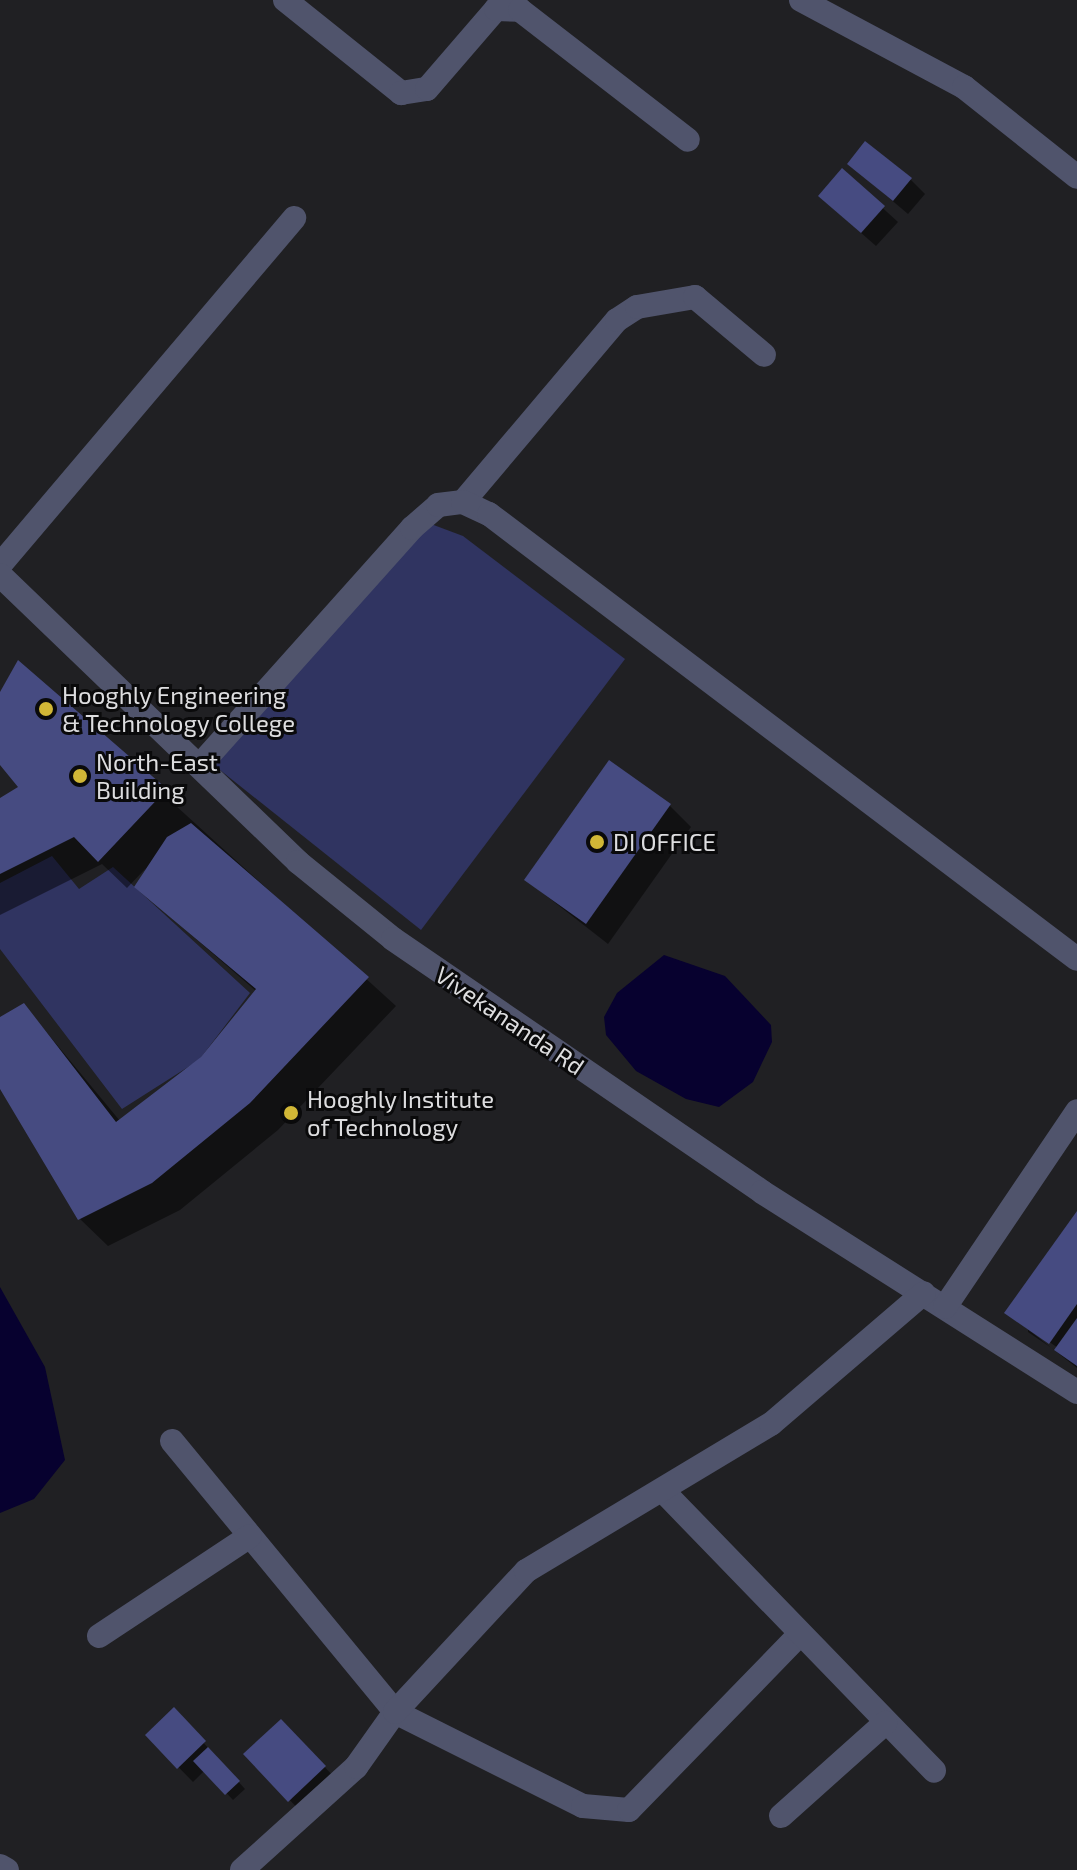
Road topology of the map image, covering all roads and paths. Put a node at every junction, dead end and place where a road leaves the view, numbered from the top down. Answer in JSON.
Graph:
{"nodes":[{"id":1,"x":285,"y":0,"type":"edge"},
{"id":2,"x":801,"y":0,"type":"edge"},
{"id":3,"x":688,"y":140,"type":"dead end"},
{"id":4,"x":1077,"y":177,"type":"edge"},
{"id":5,"x":294,"y":218,"type":"dead end"},
{"id":6,"x":764,"y":355,"type":"dead end"},
{"id":7,"x":463,"y":502,"type":"junction"},
{"id":8,"x":0,"y":565,"type":"edge"},
{"id":9,"x":0,"y":575,"type":"edge"},
{"id":10,"x":201,"y":764,"type":"junction"},
{"id":11,"x":1077,"y":959,"type":"edge"},
{"id":12,"x":1077,"y":1111,"type":"edge"},
{"id":13,"x":924,"y":1293,"type":"junction"},
{"id":14,"x":945,"y":1307,"type":"junction"},
{"id":15,"x":1077,"y":1392,"type":"edge"},
{"id":16,"x":172,"y":1441,"type":"dead end"},
{"id":17,"x":664,"y":1492,"type":"junction"},
{"id":18,"x":250,"y":1536,"type":"junction"},
{"id":19,"x":99,"y":1636,"type":"dead end"},
{"id":20,"x":797,"y":1637,"type":"junction"},
{"id":21,"x":395,"y":1712,"type":"junction"},
{"id":22,"x":885,"y":1723,"type":"junction"},
{"id":23,"x":934,"y":1771,"type":"dead end"},
{"id":24,"x":781,"y":1816,"type":"dead end"},
{"id":25,"x":242,"y":1870,"type":"edge"}],
"edges":[{"from":1,"to":3,"type":"street"},
{"from":2,"to":4,"type":"street"},
{"from":5,"to":8,"type":"street"},
{"from":6,"to":7,"type":"street"},
{"from":7,"to":10,"type":"street"},
{"from":7,"to":11,"type":"street"},
{"from":9,"to":10,"type":"street","name":"Vivekananda Rd"},
{"from":10,"to":13,"type":"street","name":"Vivekananda Rd"},
{"from":12,"to":14,"type":"street"},
{"from":13,"to":14,"type":"street","name":"Vivekananda Rd"},
{"from":13,"to":17,"type":"street"},
{"from":14,"to":15,"type":"street","name":"Vivekananda Rd"},
{"from":16,"to":18,"type":"street"},
{"from":17,"to":20,"type":"street"},
{"from":17,"to":21,"type":"street"},
{"from":18,"to":19,"type":"street"},
{"from":18,"to":21,"type":"street"},
{"from":20,"to":21,"type":"street"},
{"from":20,"to":22,"type":"street"},
{"from":21,"to":25,"type":"street"},
{"from":22,"to":23,"type":"street"},
{"from":22,"to":24,"type":"street"}]}
